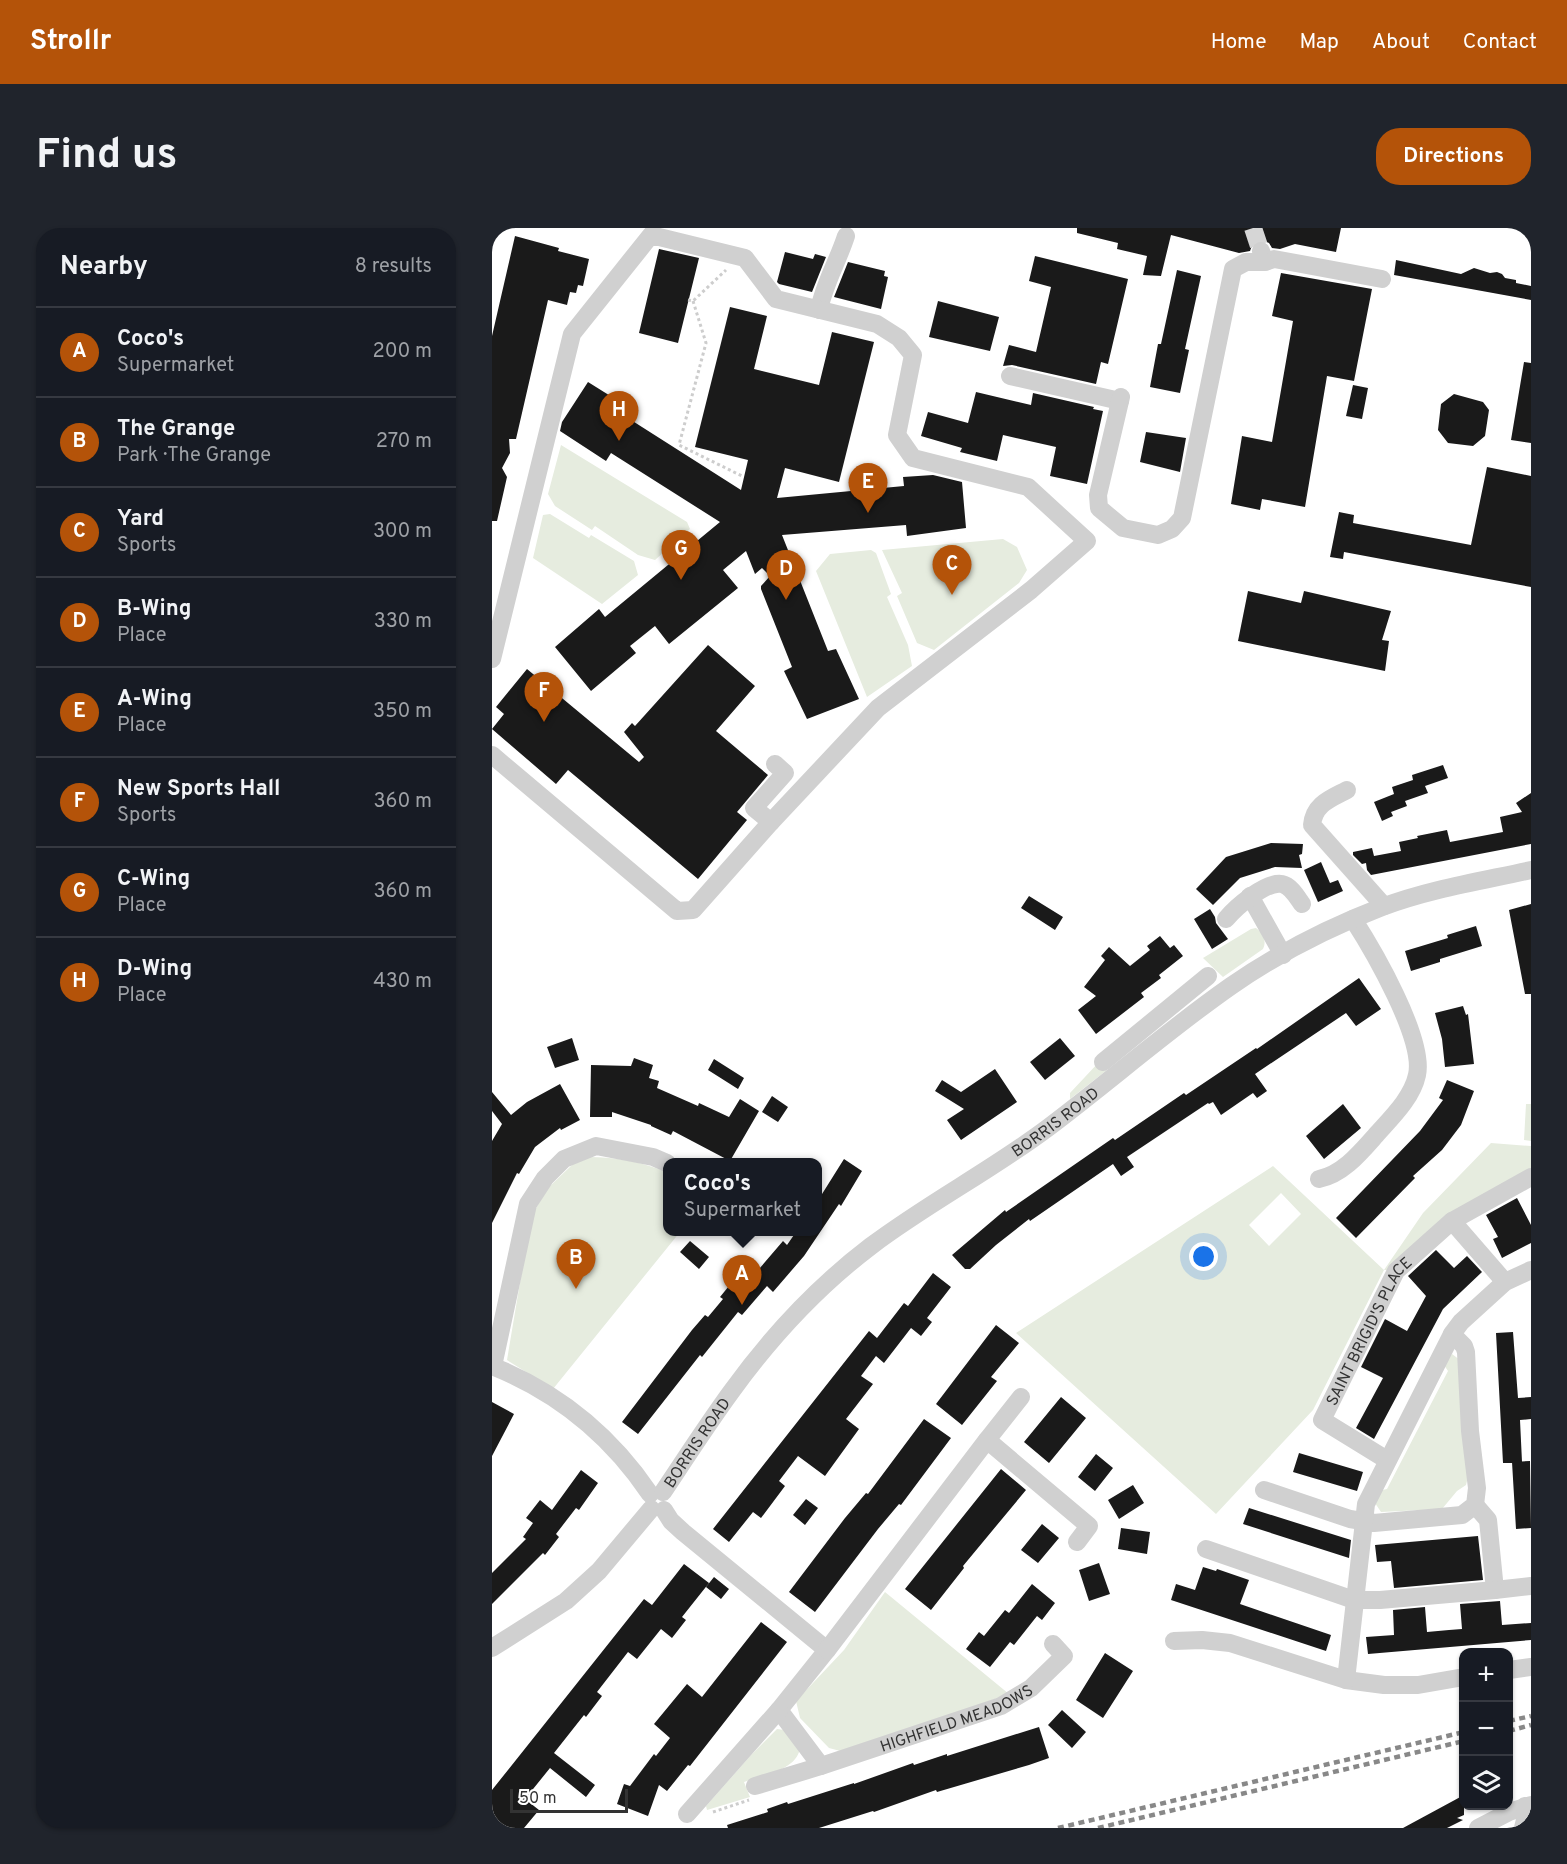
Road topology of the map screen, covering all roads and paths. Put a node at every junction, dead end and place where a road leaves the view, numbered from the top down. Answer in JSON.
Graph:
{"nodes":[{"id":1,"x":846,"y":236,"type":"dead end"},
{"id":2,"x":733,"y":264,"type":"dead end"},
{"id":3,"x":1382,"y":279,"type":"dead end"},
{"id":4,"x":819,"y":310,"type":"junction"},
{"id":5,"x":1010,"y":376,"type":"dead end"},
{"id":6,"x":744,"y":477,"type":"dead end"},
{"id":7,"x":492,"y":659,"type":"edge"},
{"id":8,"x":492,"y":754,"type":"edge"},
{"id":9,"x":775,"y":765,"type":"dead end"},
{"id":10,"x":1347,"y":790,"type":"dead end"},
{"id":11,"x":771,"y":822,"type":"junction"},
{"id":12,"x":1531,"y":870,"type":"edge"},
{"id":13,"x":1250,"y":896,"type":"junction"},
{"id":14,"x":1302,"y":904,"type":"dead end"},
{"id":15,"x":1384,"y":906,"type":"junction"},
{"id":16,"x":1226,"y":919,"type":"dead end"},
{"id":17,"x":1353,"y":919,"type":"junction"},
{"id":18,"x":1283,"y":955,"type":"junction"},
{"id":19,"x":1208,"y":976,"type":"dead end"},
{"id":20,"x":1157,"y":1017,"type":"junction"},
{"id":21,"x":1169,"y":1033,"type":"junction"},
{"id":22,"x":1103,"y":1062,"type":"dead end"},
{"id":23,"x":663,"y":1161,"type":"edge"},
{"id":24,"x":1531,"y":1177,"type":"edge"},
{"id":25,"x":1319,"y":1179,"type":"dead end"},
{"id":26,"x":1452,"y":1221,"type":"junction"},
{"id":27,"x":1531,"y":1270,"type":"edge"},
{"id":28,"x":1505,"y":1282,"type":"junction"},
{"id":29,"x":1452,"y":1334,"type":"junction"},
{"id":30,"x":492,"y":1366,"type":"edge"},
{"id":31,"x":1021,"y":1397,"type":"dead end"},
{"id":32,"x":987,"y":1440,"type":"junction"},
{"id":33,"x":1387,"y":1460,"type":"junction"},
{"id":34,"x":1264,"y":1490,"type":"dead end"},
{"id":35,"x":657,"y":1501,"type":"junction"},
{"id":36,"x":1475,"y":1505,"type":"junction"},
{"id":37,"x":1364,"y":1521,"type":"junction"},
{"id":38,"x":1077,"y":1542,"type":"dead end"},
{"id":39,"x":1206,"y":1549,"type":"dead end"},
{"id":40,"x":1531,"y":1586,"type":"edge"},
{"id":41,"x":1495,"y":1590,"type":"junction"},
{"id":42,"x":1354,"y":1600,"type":"junction"},
{"id":43,"x":1174,"y":1641,"type":"dead end"},
{"id":44,"x":1053,"y":1644,"type":"dead end"},
{"id":45,"x":492,"y":1648,"type":"edge"},
{"id":46,"x":827,"y":1650,"type":"junction"},
{"id":47,"x":1531,"y":1667,"type":"edge"},
{"id":48,"x":1513,"y":1670,"type":"edge"},
{"id":49,"x":1459,"y":1678,"type":"edge"},
{"id":50,"x":1346,"y":1680,"type":"junction"},
{"id":51,"x":779,"y":1710,"type":"junction"},
{"id":52,"x":821,"y":1766,"type":"junction"},
{"id":53,"x":755,"y":1786,"type":"joint"},
{"id":54,"x":1528,"y":1805,"type":"edge"},
{"id":55,"x":687,"y":1814,"type":"joint"},
{"id":56,"x":1478,"y":1828,"type":"edge"},
{"id":57,"x":1523,"y":1828,"type":"edge"}],
"edges":[{"from":1,"to":4,"type":"street"},
{"from":2,"to":6,"type":"path"},
{"from":3,"to":5,"type":"street"},
{"from":4,"to":7,"type":"street"},
{"from":4,"to":11,"type":"street"},
{"from":8,"to":11,"type":"street"},
{"from":9,"to":11,"type":"street"},
{"from":10,"to":15,"type":"street"},
{"from":12,"to":15,"type":"street","name":"BORRIS ROAD"},
{"from":13,"to":14,"type":"street"},
{"from":13,"to":16,"type":"street"},
{"from":13,"to":18,"type":"street"},
{"from":15,"to":17,"type":"street","name":"BORRIS ROAD"},
{"from":17,"to":18,"type":"street","name":"BORRIS ROAD"},
{"from":17,"to":25,"type":"street"},
{"from":18,"to":21,"type":"street","name":"BORRIS ROAD"},
{"from":19,"to":20,"type":"street"},
{"from":20,"to":21,"type":"street"},
{"from":20,"to":22,"type":"street"},
{"from":21,"to":35,"type":"street","name":"BORRIS ROAD"},
{"from":23,"to":30,"type":"street"},
{"from":24,"to":26,"type":"street","name":"SAINT BRIGID'S PLACE"},
{"from":26,"to":28,"type":"street"},
{"from":26,"to":33,"type":"street","name":"SAINT BRIGID'S PLACE"},
{"from":27,"to":28,"type":"street"},
{"from":28,"to":29,"type":"street"},
{"from":29,"to":33,"type":"street"},
{"from":29,"to":36,"type":"street"},
{"from":30,"to":35,"type":"street"},
{"from":31,"to":32,"type":"street"},
{"from":32,"to":38,"type":"street"},
{"from":32,"to":46,"type":"street"},
{"from":33,"to":37,"type":"street"},
{"from":34,"to":37,"type":"street"},
{"from":35,"to":45,"type":"street","name":"BORRIS ROAD"},
{"from":35,"to":46,"type":"street"},
{"from":36,"to":37,"type":"street"},
{"from":36,"to":41,"type":"street"},
{"from":37,"to":42,"type":"street"},
{"from":39,"to":42,"type":"street"},
{"from":40,"to":41,"type":"street"},
{"from":41,"to":42,"type":"street"},
{"from":42,"to":50,"type":"street"},
{"from":43,"to":50,"type":"street"},
{"from":44,"to":52,"type":"street","name":"HIGHFIELD MEADOWS"},
{"from":46,"to":51,"type":"street"},
{"from":47,"to":48,"type":"street"},
{"from":49,"to":50,"type":"street"},
{"from":51,"to":52,"type":"street"},
{"from":51,"to":55,"type":"street"},
{"from":52,"to":53,"type":"street","name":"HIGHFIELD MEADOWS"},
{"from":53,"to":55,"type":"path"},
{"from":54,"to":56,"type":"street"},
{"from":54,"to":57,"type":"street"}]}
